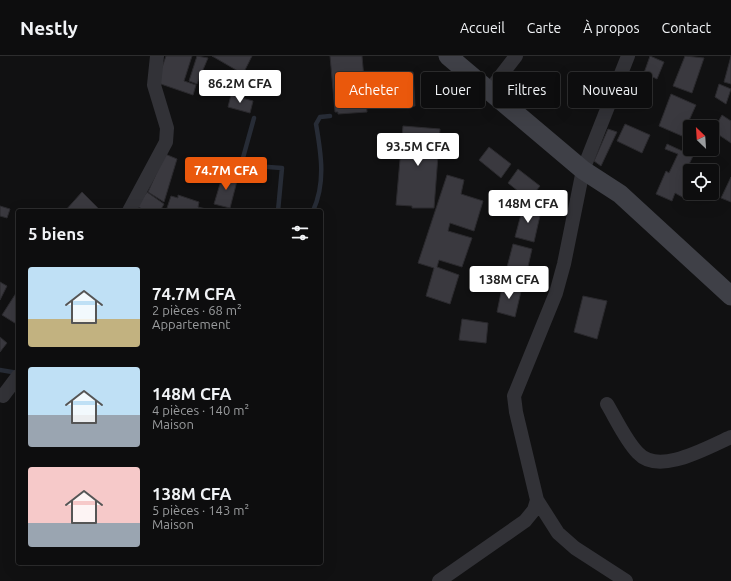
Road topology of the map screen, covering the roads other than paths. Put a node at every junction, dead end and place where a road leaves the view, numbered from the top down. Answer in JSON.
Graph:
{"nodes":[{"id":1,"x":157,"y":56,"type":"edge"},
{"id":2,"x":448,"y":56,"type":"edge"},
{"id":3,"x":516,"y":56,"type":"edge"},
{"id":4,"x":628,"y":56,"type":"edge"},
{"id":5,"x":489,"y":91,"type":"junction"},
{"id":6,"x":582,"y":170,"type":"junction"},
{"id":7,"x":130,"y":209,"type":"edge"},
{"id":8,"x":731,"y":296,"type":"edge"},
{"id":9,"x":16,"y":379,"type":"edge"},
{"id":10,"x":4,"y":396,"type":"dead end"},
{"id":11,"x":607,"y":404,"type":"dead end"},
{"id":12,"x":731,"y":437,"type":"edge"},
{"id":13,"x":537,"y":500,"type":"junction"},
{"id":14,"x":439,"y":581,"type":"edge"},
{"id":15,"x":626,"y":581,"type":"edge"}],
"edges":[{"from":1,"to":7,"type":"street"},
{"from":2,"to":5,"type":"main road"},
{"from":3,"to":5,"type":"street"},
{"from":4,"to":6,"type":"street"},
{"from":5,"to":6,"type":"main road"},
{"from":6,"to":8,"type":"main road"},
{"from":6,"to":13,"type":"street"},
{"from":9,"to":10,"type":"street"},
{"from":11,"to":12,"type":"street"},
{"from":13,"to":14,"type":"street"},
{"from":13,"to":15,"type":"street"}]}
